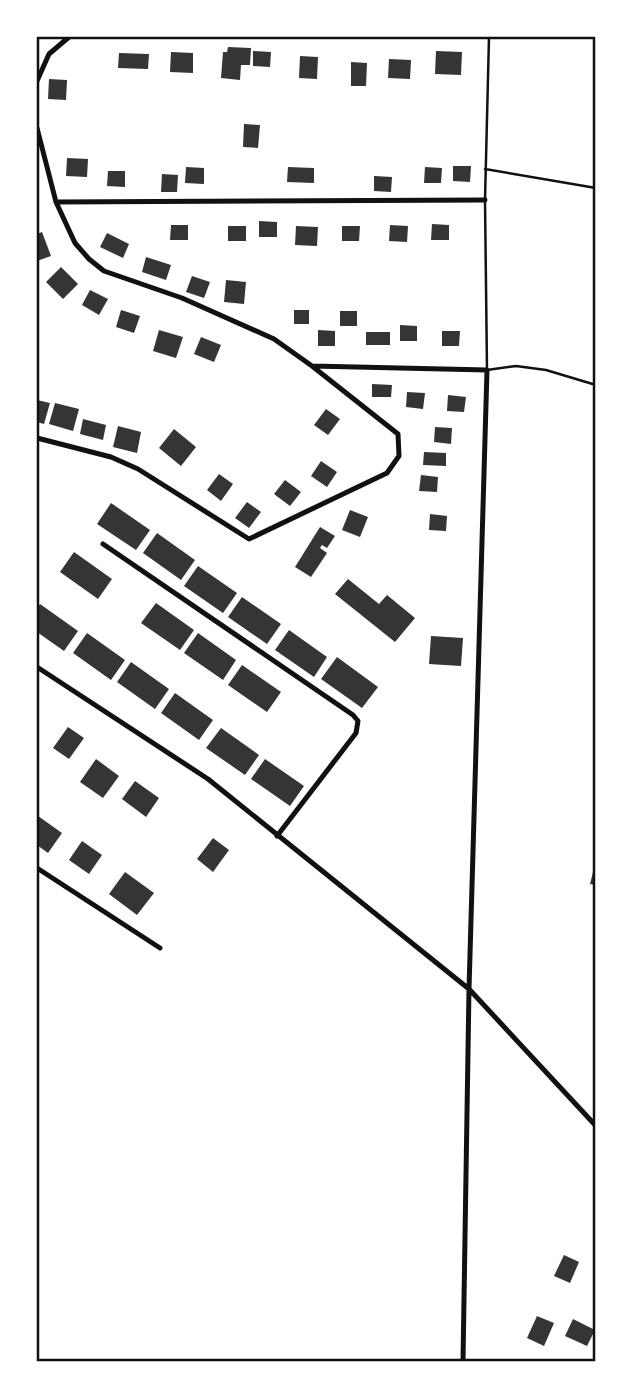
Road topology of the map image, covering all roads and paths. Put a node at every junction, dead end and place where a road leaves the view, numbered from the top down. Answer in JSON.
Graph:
{"nodes":[{"id":1,"x":69,"y":37,"type":"edge"},
{"id":2,"x":489,"y":37,"type":"edge"},
{"id":3,"x":37,"y":81,"type":"edge"},
{"id":4,"x":37,"y":128,"type":"edge"},
{"id":5,"x":485,"y":169,"type":"junction"},
{"id":6,"x":596,"y":188,"type":"edge"},
{"id":7,"x":485,"y":200,"type":"junction"},
{"id":8,"x":55,"y":202,"type":"junction"},
{"id":9,"x":312,"y":366,"type":"junction"},
{"id":10,"x":487,"y":370,"type":"junction"},
{"id":11,"x":596,"y":384,"type":"edge"},
{"id":12,"x":37,"y":438,"type":"edge"},
{"id":13,"x":103,"y":544,"type":"dead end"},
{"id":14,"x":37,"y":667,"type":"edge"},
{"id":15,"x":277,"y":836,"type":"junction"},
{"id":16,"x":37,"y":868,"type":"edge"},
{"id":17,"x":160,"y":948,"type":"dead end"},
{"id":18,"x":469,"y":989,"type":"junction"},
{"id":19,"x":596,"y":1126,"type":"edge"},
{"id":20,"x":465,"y":1360,"type":"edge"}],
"edges":[{"from":1,"to":3,"type":"street"},
{"from":2,"to":5,"type":"lane"},
{"from":4,"to":8,"type":"street"},
{"from":5,"to":6,"type":"lane"},
{"from":5,"to":7,"type":"lane"},
{"from":7,"to":8,"type":"street"},
{"from":7,"to":10,"type":"lane"},
{"from":8,"to":9,"type":"street"},
{"from":9,"to":10,"type":"street"},
{"from":9,"to":12,"type":"street"},
{"from":10,"to":11,"type":"lane"},
{"from":10,"to":18,"type":"street"},
{"from":13,"to":15,"type":"street"},
{"from":14,"to":15,"type":"street"},
{"from":15,"to":18,"type":"street"},
{"from":16,"to":17,"type":"street"},
{"from":18,"to":19,"type":"street"},
{"from":18,"to":20,"type":"street"}]}
